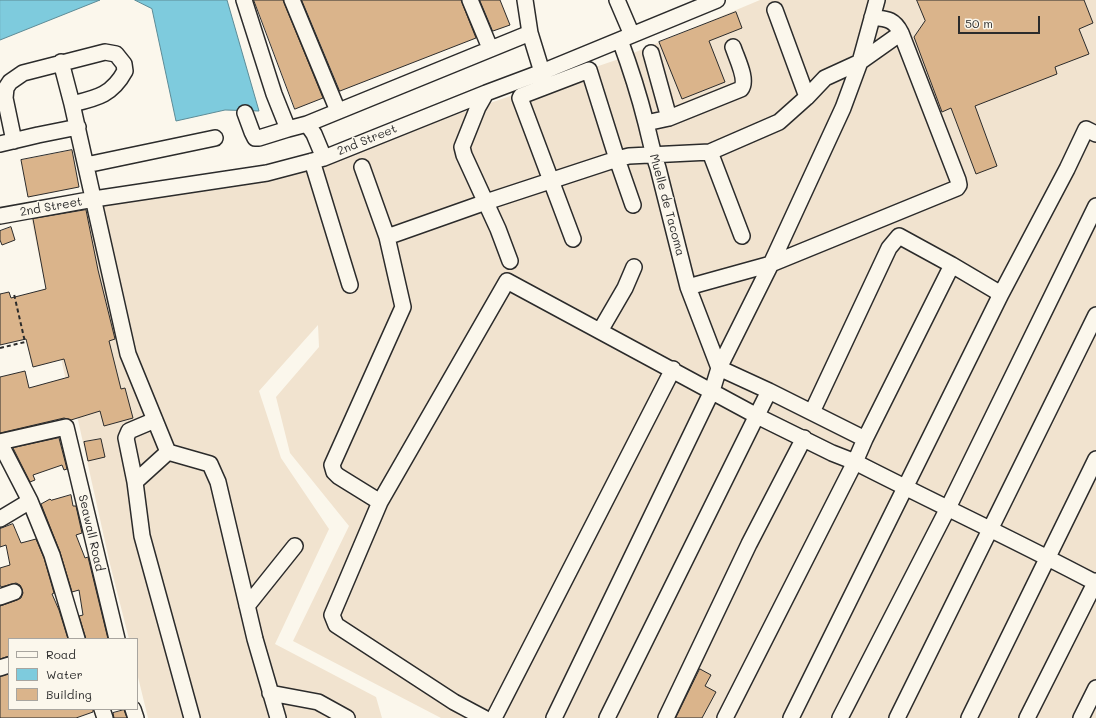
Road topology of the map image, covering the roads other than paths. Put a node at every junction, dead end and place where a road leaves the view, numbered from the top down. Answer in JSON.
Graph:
{"nodes":[{"id":1,"x":244,"y":0,"type":"edge"},
{"id":2,"x":292,"y":0,"type":"edge"},
{"id":3,"x":470,"y":0,"type":"edge"},
{"id":4,"x":525,"y":0,"type":"edge"},
{"id":5,"x":617,"y":0,"type":"edge"},
{"id":6,"x":716,"y":0,"type":"edge"},
{"id":7,"x":877,"y":0,"type":"edge"},
{"id":8,"x":775,"y":10,"type":"dead end"},
{"id":9,"x":872,"y":17,"type":"junction"},
{"id":10,"x":530,"y":32,"type":"junction"},
{"id":11,"x":901,"y":33,"type":"junction"},
{"id":12,"x":626,"y":37,"type":"junction"},
{"id":13,"x":733,"y":47,"type":"dead end"},
{"id":14,"x":490,"y":48,"type":"junction"},
{"id":15,"x":650,"y":53,"type":"dead end"},
{"id":16,"x":61,"y":62,"type":"junction"},
{"id":17,"x":860,"y":62,"type":"junction"},
{"id":18,"x":542,"y":72,"type":"junction"},
{"id":19,"x":486,"y":93,"type":"junction"},
{"id":20,"x":806,"y":97,"type":"junction"},
{"id":21,"x":72,"y":104,"type":"junction"},
{"id":22,"x":338,"y":111,"type":"junction"},
{"id":23,"x":245,"y":113,"type":"dead end"},
{"id":24,"x":669,"y":118,"type":"junction"},
{"id":25,"x":646,"y":123,"type":"junction"},
{"id":26,"x":307,"y":124,"type":"junction"},
{"id":27,"x":78,"y":127,"type":"junction"},
{"id":28,"x":288,"y":129,"type":"junction"},
{"id":29,"x":1096,"y":134,"type":"edge"},
{"id":30,"x":215,"y":138,"type":"dead end"},
{"id":31,"x":7,"y":142,"type":"edge"},
{"id":32,"x":710,"y":152,"type":"junction"},
{"id":33,"x":653,"y":156,"type":"junction"},
{"id":34,"x":617,"y":159,"type":"junction"},
{"id":35,"x":318,"y":160,"type":"junction"},
{"id":36,"x":86,"y":165,"type":"junction"},
{"id":37,"x":362,"y":167,"type":"dead end"},
{"id":38,"x":551,"y":181,"type":"junction"},
{"id":39,"x":94,"y":199,"type":"junction"},
{"id":40,"x":486,"y":202,"type":"junction"},
{"id":41,"x":634,"y":205,"type":"dead end"},
{"id":42,"x":1096,"y":206,"type":"edge"},
{"id":43,"x":0,"y":216,"type":"edge"},
{"id":44,"x":742,"y":236,"type":"dead end"},
{"id":45,"x":387,"y":237,"type":"junction"},
{"id":46,"x":573,"y":238,"type":"dead end"},
{"id":47,"x":510,"y":262,"type":"dead end"},
{"id":48,"x":771,"y":264,"type":"junction"},
{"id":49,"x":952,"y":265,"type":"junction"},
{"id":50,"x":634,"y":268,"type":"dead end"},
{"id":51,"x":350,"y":285,"type":"dead end"},
{"id":52,"x":688,"y":287,"type":"junction"},
{"id":53,"x":1001,"y":294,"type":"junction"},
{"id":54,"x":1096,"y":315,"type":"edge"},
{"id":55,"x":600,"y":331,"type":"junction"},
{"id":56,"x":719,"y":368,"type":"junction"},
{"id":57,"x":673,"y":369,"type":"junction"},
{"id":58,"x":712,"y":391,"type":"junction"},
{"id":59,"x":770,"y":391,"type":"junction"},
{"id":60,"x":812,"y":412,"type":"junction"},
{"id":61,"x":757,"y":416,"type":"junction"},
{"id":62,"x":155,"y":420,"type":"junction"},
{"id":63,"x":804,"y":438,"type":"junction"},
{"id":64,"x":866,"y":439,"type":"junction"},
{"id":65,"x":0,"y":443,"type":"edge"},
{"id":66,"x":168,"y":452,"type":"junction"},
{"id":67,"x":1096,"y":459,"type":"edge"},
{"id":68,"x":855,"y":462,"type":"junction"},
{"id":69,"x":135,"y":482,"type":"junction"},
{"id":70,"x":905,"y":487,"type":"junction"},
{"id":71,"x":30,"y":501,"type":"junction"},
{"id":72,"x":380,"y":502,"type":"junction"},
{"id":73,"x":948,"y":508,"type":"junction"},
{"id":74,"x":0,"y":519,"type":"edge"},
{"id":75,"x":989,"y":529,"type":"junction"},
{"id":76,"x":295,"y":546,"type":"dead end"},
{"id":77,"x":1049,"y":557,"type":"junction"},
{"id":78,"x":1096,"y":582,"type":"edge"},
{"id":79,"x":14,"y":592,"type":"dead end"},
{"id":80,"x":0,"y":597,"type":"edge"},
{"id":81,"x":247,"y":606,"type":"junction"},
{"id":82,"x":77,"y":638,"type":"edge"},
{"id":83,"x":117,"y":638,"type":"edge"},
{"id":84,"x":1096,"y":688,"type":"edge"},
{"id":85,"x":270,"y":693,"type":"junction"},
{"id":86,"x":192,"y":718,"type":"edge"},
{"id":87,"x":278,"y":718,"type":"edge"},
{"id":88,"x":347,"y":718,"type":"edge"},
{"id":89,"x":484,"y":718,"type":"edge"},
{"id":90,"x":494,"y":718,"type":"edge"},
{"id":91,"x":554,"y":718,"type":"edge"},
{"id":92,"x":607,"y":718,"type":"edge"},
{"id":93,"x":666,"y":718,"type":"edge"},
{"id":94,"x":726,"y":718,"type":"edge"},
{"id":95,"x":791,"y":718,"type":"edge"},
{"id":96,"x":840,"y":718,"type":"edge"},
{"id":97,"x":897,"y":718,"type":"edge"},
{"id":98,"x":969,"y":718,"type":"edge"},
{"id":99,"x":1026,"y":718,"type":"edge"},
{"id":100,"x":1081,"y":718,"type":"edge"}],
"edges":[{"from":1,"to":28,"type":"street"},
{"from":2,"to":22,"type":"street"},
{"from":3,"to":14,"type":"street"},
{"from":4,"to":10,"type":"street"},
{"from":5,"to":12,"type":"street","name":"Muelle de Tacoma"},
{"from":6,"to":12,"type":"street","name":"2nd Street"},
{"from":7,"to":9,"type":"street"},
{"from":8,"to":20,"type":"street"},
{"from":9,"to":11,"type":"street"},
{"from":9,"to":17,"type":"street"},
{"from":10,"to":14,"type":"street"},
{"from":10,"to":18,"type":"street"},
{"from":11,"to":17,"type":"street"},
{"from":11,"to":48,"type":"street"},
{"from":12,"to":18,"type":"street","name":"2nd Street"},
{"from":12,"to":25,"type":"street","name":"Muelle de Tacoma"},
{"from":13,"to":24,"type":"street"},
{"from":14,"to":22,"type":"street"},
{"from":15,"to":24,"type":"street"},
{"from":16,"to":21,"type":"street"},
{"from":16,"to":21,"type":"street"},
{"from":16,"to":31,"type":"street"},
{"from":17,"to":20,"type":"street"},
{"from":17,"to":48,"type":"street"},
{"from":18,"to":19,"type":"street","name":"2nd Street"},
{"from":19,"to":35,"type":"street","name":"2nd Street"},
{"from":19,"to":40,"type":"street"},
{"from":20,"to":32,"type":"street"},
{"from":21,"to":27,"type":"street"},
{"from":22,"to":26,"type":"street"},
{"from":23,"to":28,"type":"street"},
{"from":24,"to":25,"type":"street"},
{"from":25,"to":33,"type":"street","name":"Muelle de Tacoma"},
{"from":26,"to":28,"type":"street"},
{"from":26,"to":35,"type":"street"},
{"from":27,"to":31,"type":"street"},
{"from":27,"to":36,"type":"street"},
{"from":29,"to":53,"type":"street"},
{"from":30,"to":36,"type":"street"},
{"from":32,"to":33,"type":"street"},
{"from":32,"to":44,"type":"street"},
{"from":33,"to":34,"type":"street"},
{"from":33,"to":52,"type":"street","name":"Muelle de Tacoma"},
{"from":34,"to":38,"type":"street"},
{"from":34,"to":38,"type":"street"},
{"from":34,"to":41,"type":"street"},
{"from":35,"to":39,"type":"street","name":"2nd Street"},
{"from":35,"to":51,"type":"street"},
{"from":36,"to":39,"type":"street"},
{"from":37,"to":45,"type":"street"},
{"from":38,"to":40,"type":"street"},
{"from":38,"to":46,"type":"street"},
{"from":39,"to":43,"type":"street","name":"2nd Street"},
{"from":39,"to":62,"type":"street"},
{"from":40,"to":45,"type":"street"},
{"from":40,"to":47,"type":"street"},
{"from":42,"to":73,"type":"street"},
{"from":45,"to":72,"type":"street"},
{"from":48,"to":52,"type":"street"},
{"from":48,"to":56,"type":"street"},
{"from":49,"to":53,"type":"street"},
{"from":49,"to":60,"type":"street"},
{"from":49,"to":64,"type":"street"},
{"from":50,"to":55,"type":"street"},
{"from":52,"to":56,"type":"street","name":"Muelle de Tacoma"},
{"from":53,"to":70,"type":"street"},
{"from":54,"to":75,"type":"street"},
{"from":55,"to":57,"type":"street"},
{"from":55,"to":72,"type":"street"},
{"from":56,"to":58,"type":"street"},
{"from":56,"to":59,"type":"street"},
{"from":57,"to":58,"type":"street"},
{"from":57,"to":90,"type":"street"},
{"from":58,"to":61,"type":"street"},
{"from":58,"to":91,"type":"street"},
{"from":59,"to":60,"type":"street"},
{"from":59,"to":61,"type":"street"},
{"from":60,"to":64,"type":"street"},
{"from":61,"to":63,"type":"street"},
{"from":61,"to":92,"type":"street"},
{"from":62,"to":66,"type":"street"},
{"from":62,"to":69,"type":"street"},
{"from":63,"to":68,"type":"street"},
{"from":63,"to":93,"type":"street"},
{"from":64,"to":68,"type":"street"},
{"from":65,"to":71,"type":"street"},
{"from":65,"to":83,"type":"street","name":"Seawall Road"},
{"from":66,"to":69,"type":"street"},
{"from":66,"to":81,"type":"street"},
{"from":67,"to":77,"type":"street"},
{"from":68,"to":70,"type":"street"},
{"from":68,"to":94,"type":"street"},
{"from":69,"to":86,"type":"street"},
{"from":70,"to":73,"type":"street"},
{"from":70,"to":95,"type":"street"},
{"from":71,"to":74,"type":"street"},
{"from":71,"to":82,"type":"street"},
{"from":72,"to":89,"type":"street"},
{"from":73,"to":75,"type":"street"},
{"from":73,"to":96,"type":"street"},
{"from":75,"to":77,"type":"street"},
{"from":75,"to":97,"type":"street"},
{"from":76,"to":81,"type":"street"},
{"from":77,"to":78,"type":"street"},
{"from":77,"to":98,"type":"street"},
{"from":78,"to":99,"type":"street"},
{"from":79,"to":80,"type":"street"},
{"from":81,"to":85,"type":"street"},
{"from":84,"to":100,"type":"street"},
{"from":85,"to":87,"type":"street"},
{"from":85,"to":88,"type":"street"}]}
